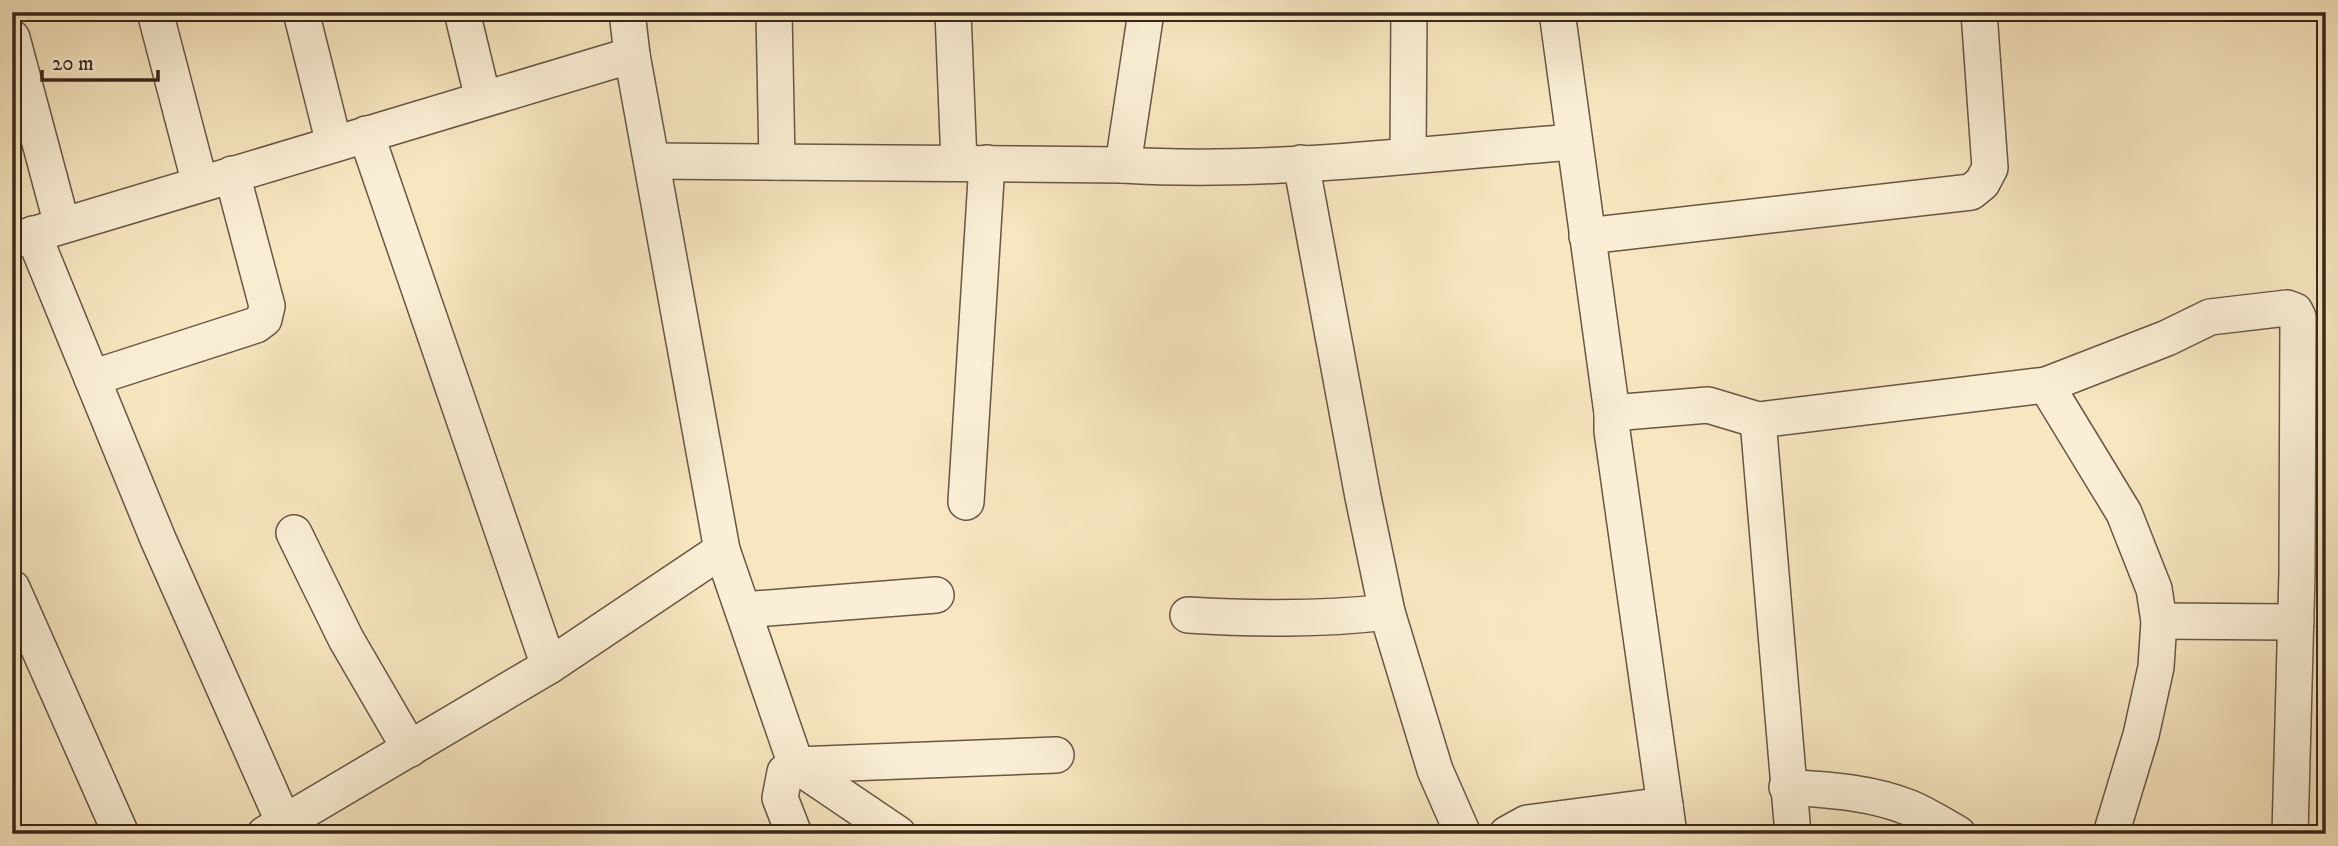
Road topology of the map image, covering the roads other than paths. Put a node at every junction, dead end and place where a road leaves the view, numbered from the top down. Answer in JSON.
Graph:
{"nodes":[{"id":1,"x":155,"y":12,"type":"edge"},
{"id":2,"x":301,"y":12,"type":"edge"},
{"id":3,"x":462,"y":12,"type":"edge"},
{"id":4,"x":628,"y":12,"type":"edge"},
{"id":5,"x":774,"y":12,"type":"edge"},
{"id":6,"x":953,"y":12,"type":"edge"},
{"id":7,"x":1146,"y":12,"type":"edge"},
{"id":8,"x":1409,"y":12,"type":"edge"},
{"id":9,"x":1558,"y":12,"type":"edge"},
{"id":10,"x":1979,"y":12,"type":"edge"},
{"id":11,"x":12,"y":38,"type":"edge"},
{"id":12,"x":632,"y":55,"type":"junction"},
{"id":13,"x":483,"y":99,"type":"junction"},
{"id":14,"x":350,"y":139,"type":"junction"},
{"id":15,"x":1574,"y":142,"type":"junction"},
{"id":16,"x":1408,"y":155,"type":"junction"},
{"id":17,"x":652,"y":161,"type":"junction"},
{"id":18,"x":777,"y":162,"type":"junction"},
{"id":19,"x":973,"y":163,"type":"junction"},
{"id":20,"x":1301,"y":163,"type":"junction"},
{"id":21,"x":1123,"y":165,"type":"junction"},
{"id":22,"x":216,"y":179,"type":"junction"},
{"id":23,"x":36,"y":233,"type":"edge"},
{"id":24,"x":1587,"y":236,"type":"junction"},
{"id":25,"x":92,"y":378,"type":"junction"},
{"id":26,"x":2046,"y":385,"type":"junction"},
{"id":27,"x":1612,"y":413,"type":"junction"},
{"id":28,"x":1758,"y":420,"type":"junction"},
{"id":29,"x":966,"y":502,"type":"dead end"},
{"id":30,"x":293,"y":533,"type":"dead end"},
{"id":31,"x":722,"y":550,"type":"junction"},
{"id":32,"x":12,"y":588,"type":"edge"},
{"id":33,"x":936,"y":595,"type":"dead end"},
{"id":34,"x":743,"y":610,"type":"junction"},
{"id":35,"x":1387,"y":612,"type":"junction"},
{"id":36,"x":1188,"y":615,"type":"dead end"},
{"id":37,"x":2159,"y":621,"type":"junction"},
{"id":38,"x":2296,"y":622,"type":"junction"},
{"id":39,"x":549,"y":666,"type":"junction"},
{"id":40,"x":410,"y":749,"type":"junction"},
{"id":41,"x":1056,"y":755,"type":"dead end"},
{"id":42,"x":796,"y":765,"type":"junction"},
{"id":43,"x":1787,"y":787,"type":"junction"},
{"id":44,"x":1667,"y":819,"type":"edge"},
{"id":45,"x":274,"y":828,"type":"edge"},
{"id":46,"x":121,"y":834,"type":"edge"},
{"id":47,"x":794,"y":834,"type":"edge"},
{"id":48,"x":898,"y":834,"type":"edge"},
{"id":49,"x":1463,"y":834,"type":"edge"},
{"id":50,"x":1507,"y":834,"type":"edge"},
{"id":51,"x":1793,"y":834,"type":"edge"},
{"id":52,"x":1958,"y":834,"type":"edge"},
{"id":53,"x":2111,"y":834,"type":"edge"},
{"id":54,"x":2290,"y":834,"type":"edge"}],
"edges":[{"from":1,"to":22,"type":"street"},
{"from":2,"to":14,"type":"street"},
{"from":3,"to":13,"type":"street"},
{"from":4,"to":12,"type":"street"},
{"from":5,"to":18,"type":"street"},
{"from":6,"to":19,"type":"street"},
{"from":7,"to":21,"type":"street"},
{"from":8,"to":16,"type":"street"},
{"from":9,"to":15,"type":"street"},
{"from":10,"to":24,"type":"street"},
{"from":11,"to":23,"type":"street"},
{"from":12,"to":13,"type":"street"},
{"from":12,"to":17,"type":"street"},
{"from":13,"to":14,"type":"street"},
{"from":14,"to":22,"type":"street"},
{"from":14,"to":39,"type":"street"},
{"from":15,"to":16,"type":"street"},
{"from":15,"to":24,"type":"street"},
{"from":16,"to":20,"type":"street"},
{"from":17,"to":18,"type":"street"},
{"from":17,"to":31,"type":"street"},
{"from":18,"to":19,"type":"street"},
{"from":19,"to":21,"type":"street"},
{"from":19,"to":29,"type":"street"},
{"from":20,"to":21,"type":"street"},
{"from":20,"to":35,"type":"street"},
{"from":22,"to":23,"type":"street"},
{"from":22,"to":25,"type":"street"},
{"from":23,"to":25,"type":"street"},
{"from":24,"to":27,"type":"street"},
{"from":25,"to":45,"type":"street"},
{"from":26,"to":28,"type":"street"},
{"from":26,"to":37,"type":"street"},
{"from":26,"to":38,"type":"street"},
{"from":27,"to":28,"type":"street"},
{"from":27,"to":44,"type":"street"},
{"from":28,"to":43,"type":"street"},
{"from":30,"to":40,"type":"street"},
{"from":31,"to":34,"type":"street"},
{"from":31,"to":39,"type":"street"},
{"from":32,"to":46,"type":"street"},
{"from":33,"to":34,"type":"street"},
{"from":34,"to":42,"type":"street"},
{"from":35,"to":36,"type":"street"},
{"from":35,"to":49,"type":"street"},
{"from":37,"to":38,"type":"street"},
{"from":37,"to":53,"type":"street"},
{"from":38,"to":54,"type":"street"},
{"from":39,"to":40,"type":"street"},
{"from":40,"to":45,"type":"street"},
{"from":41,"to":42,"type":"street"},
{"from":42,"to":47,"type":"street"},
{"from":42,"to":48,"type":"street"},
{"from":43,"to":51,"type":"street"},
{"from":43,"to":52,"type":"street"},
{"from":44,"to":50,"type":"street"}]}
